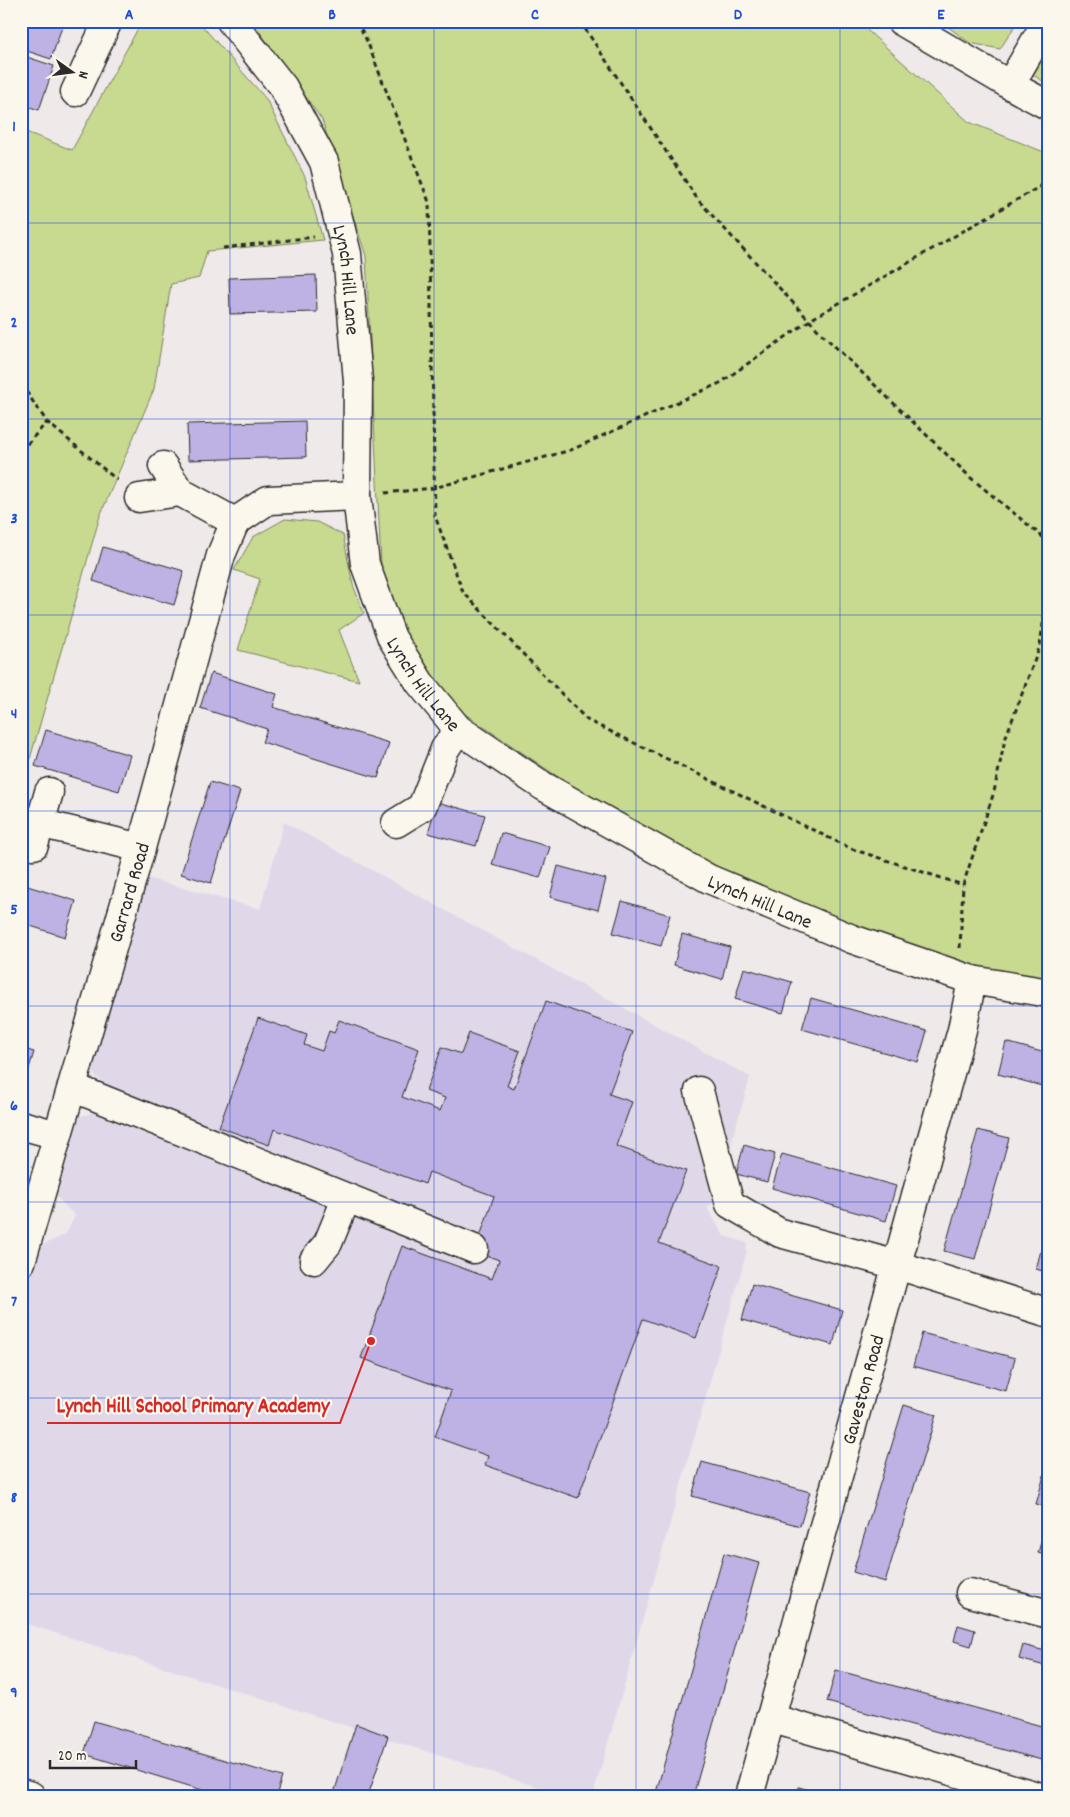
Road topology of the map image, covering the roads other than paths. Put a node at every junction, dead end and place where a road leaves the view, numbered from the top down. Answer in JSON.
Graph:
{"nodes":[{"id":1,"x":108,"y":21,"type":"edge"},
{"id":2,"x":231,"y":21,"type":"edge"},
{"id":3,"x":901,"y":21,"type":"edge"},
{"id":4,"x":1046,"y":21,"type":"edge"},
{"id":5,"x":1010,"y":85,"type":"junction"},
{"id":6,"x":75,"y":92,"type":"dead end"},
{"id":7,"x":1049,"y":106,"type":"edge"},
{"id":8,"x":163,"y":466,"type":"dead end"},
{"id":9,"x":180,"y":492,"type":"junction"},
{"id":10,"x":357,"y":496,"type":"junction"},
{"id":11,"x":139,"y":498,"type":"road end"},
{"id":12,"x":235,"y":522,"type":"junction"},
{"id":13,"x":458,"y":728,"type":"junction"},
{"id":14,"x":49,"y":792,"type":"dead end"},
{"id":15,"x":396,"y":824,"type":"dead end"},
{"id":16,"x":141,"y":848,"type":"junction"},
{"id":17,"x":966,"y":978,"type":"junction"},
{"id":18,"x":1049,"y":993,"type":"edge"},
{"id":19,"x":72,"y":1087,"type":"junction"},
{"id":20,"x":700,"y":1091,"type":"dead end"},
{"id":21,"x":21,"y":1125,"type":"edge"},
{"id":22,"x":57,"y":1134,"type":"junction"},
{"id":23,"x":346,"y":1199,"type":"junction"},
{"id":24,"x":474,"y":1249,"type":"dead end"},
{"id":25,"x":314,"y":1260,"type":"dead end"},
{"id":26,"x":21,"y":1262,"type":"edge"},
{"id":27,"x":896,"y":1265,"type":"junction"},
{"id":28,"x":1049,"y":1312,"type":"edge"},
{"id":29,"x":970,"y":1593,"type":"dead end"},
{"id":30,"x":1049,"y":1614,"type":"edge"},
{"id":31,"x":770,"y":1718,"type":"junction"},
{"id":32,"x":21,"y":1793,"type":"edge"},
{"id":33,"x":31,"y":1796,"type":"edge"},
{"id":34,"x":749,"y":1796,"type":"edge"},
{"id":35,"x":1037,"y":1796,"type":"edge"}],
"edges":[{"from":1,"to":6,"type":"street"},
{"from":2,"to":10,"type":"street","name":"Lynch Hill Lane"},
{"from":3,"to":5,"type":"street"},
{"from":4,"to":5,"type":"street"},
{"from":5,"to":7,"type":"street"},
{"from":8,"to":9,"type":"street"},
{"from":9,"to":11,"type":"street"},
{"from":9,"to":12,"type":"street"},
{"from":10,"to":12,"type":"street"},
{"from":10,"to":13,"type":"street","name":"Lynch Hill Lane"},
{"from":12,"to":16,"type":"street","name":"Garrard Road"},
{"from":13,"to":15,"type":"street"},
{"from":13,"to":17,"type":"street","name":"Lynch Hill Lane"},
{"from":14,"to":16,"type":"street"},
{"from":16,"to":19,"type":"street","name":"Garrard Road"},
{"from":17,"to":18,"type":"street","name":"Lynch Hill Lane"},
{"from":17,"to":27,"type":"street","name":"Gaveston Road"},
{"from":19,"to":22,"type":"street","name":"Garrard Road"},
{"from":19,"to":23,"type":"street"},
{"from":20,"to":27,"type":"street"},
{"from":21,"to":22,"type":"street"},
{"from":22,"to":26,"type":"street","name":"Garrard Road"},
{"from":23,"to":24,"type":"street"},
{"from":23,"to":25,"type":"street"},
{"from":27,"to":28,"type":"street"},
{"from":27,"to":31,"type":"street","name":"Gaveston Road"},
{"from":29,"to":30,"type":"street"},
{"from":31,"to":34,"type":"street","name":"Gaveston Road"},
{"from":31,"to":35,"type":"street"},
{"from":32,"to":33,"type":"street"}]}
